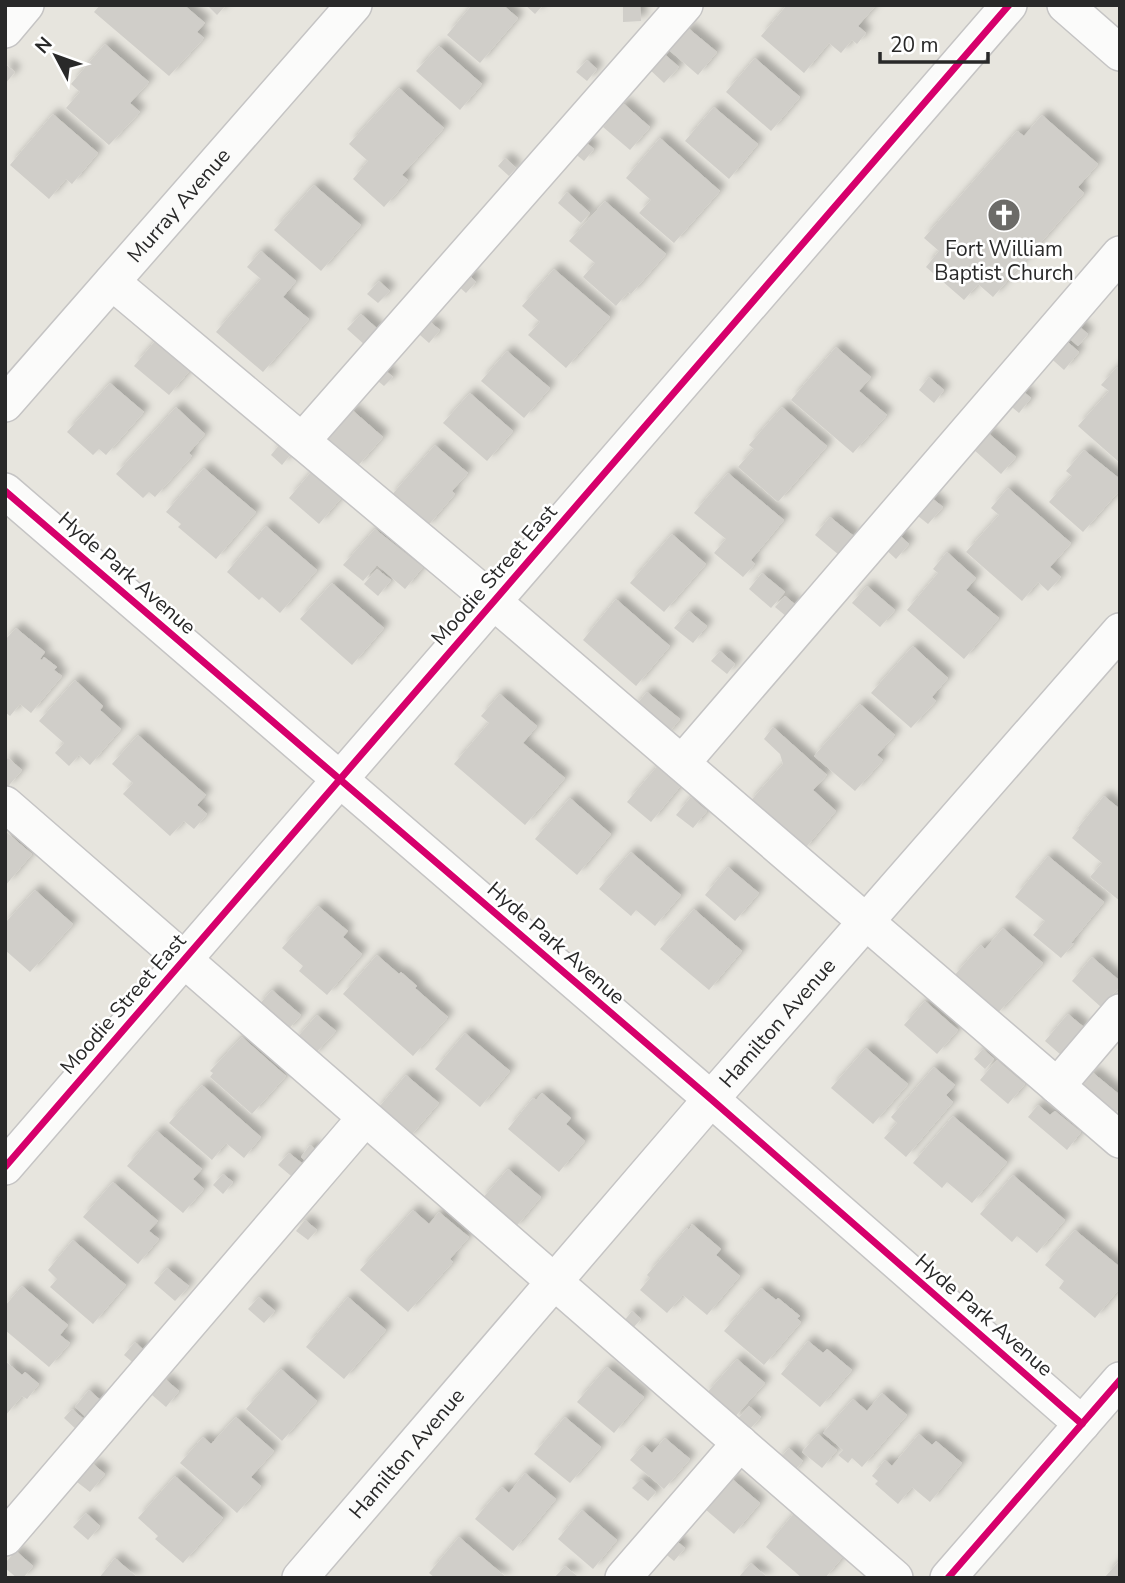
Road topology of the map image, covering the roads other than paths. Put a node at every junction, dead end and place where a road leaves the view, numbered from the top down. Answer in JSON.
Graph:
{"nodes":[{"id":1,"x":26,"y":5,"type":"edge"},
{"id":2,"x":354,"y":5,"type":"edge"},
{"id":3,"x":685,"y":5,"type":"edge"},
{"id":4,"x":1009,"y":5,"type":"edge"},
{"id":5,"x":1065,"y":5,"type":"edge"},
{"id":6,"x":5,"y":30,"type":"edge"},
{"id":7,"x":1120,"y":53,"type":"edge"},
{"id":8,"x":1120,"y":254,"type":"edge"},
{"id":9,"x":112,"y":282,"type":"junction"},
{"id":10,"x":5,"y":404,"type":"edge"},
{"id":11,"x":302,"y":441,"type":"junction"},
{"id":12,"x":5,"y":491,"type":"edge"},
{"id":13,"x":494,"y":602,"type":"junction"},
{"id":14,"x":1120,"y":631,"type":"edge"},
{"id":15,"x":682,"y":763,"type":"junction"},
{"id":16,"x":340,"y":781,"type":"junction"},
{"id":17,"x":5,"y":804,"type":"edge"},
{"id":18,"x":866,"y":921,"type":"junction"},
{"id":19,"x":183,"y":961,"type":"junction"},
{"id":20,"x":1120,"y":1012,"type":"edge"},
{"id":21,"x":1057,"y":1086,"type":"junction"},
{"id":22,"x":711,"y":1099,"type":"junction"},
{"id":23,"x":365,"y":1118,"type":"junction"},
{"id":24,"x":1120,"y":1140,"type":"edge"},
{"id":25,"x":5,"y":1167,"type":"edge"},
{"id":26,"x":554,"y":1282,"type":"junction"},
{"id":27,"x":1120,"y":1380,"type":"edge"},
{"id":28,"x":1082,"y":1424,"type":"junction"},
{"id":29,"x":740,"y":1443,"type":"junction"},
{"id":30,"x":5,"y":1538,"type":"edge"},
{"id":31,"x":300,"y":1578,"type":"edge"},
{"id":32,"x":622,"y":1578,"type":"edge"},
{"id":33,"x":895,"y":1578,"type":"edge"},
{"id":34,"x":948,"y":1578,"type":"edge"}],
"edges":[{"from":1,"to":6,"type":"street"},
{"from":2,"to":9,"type":"street","name":"Murray Avenue"},
{"from":3,"to":11,"type":"street"},
{"from":4,"to":13,"type":"street","name":"Moodie Street East"},
{"from":5,"to":7,"type":"street"},
{"from":8,"to":15,"type":"street"},
{"from":9,"to":10,"type":"street","name":"Murray Avenue"},
{"from":9,"to":11,"type":"street"},
{"from":11,"to":13,"type":"street"},
{"from":12,"to":16,"type":"street","name":"Hyde Park Avenue"},
{"from":13,"to":15,"type":"street"},
{"from":13,"to":16,"type":"street","name":"Moodie Street East"},
{"from":14,"to":18,"type":"street","name":"Hamilton Avenue"},
{"from":15,"to":18,"type":"street"},
{"from":16,"to":19,"type":"street","name":"Moodie Street East"},
{"from":16,"to":22,"type":"street","name":"Hyde Park Avenue"},
{"from":17,"to":19,"type":"street"},
{"from":18,"to":21,"type":"street"},
{"from":18,"to":22,"type":"street","name":"Hamilton Avenue"},
{"from":19,"to":23,"type":"street"},
{"from":19,"to":25,"type":"street","name":"Moodie Street East"},
{"from":20,"to":21,"type":"street"},
{"from":21,"to":24,"type":"street"},
{"from":22,"to":26,"type":"street","name":"Hamilton Avenue"},
{"from":22,"to":28,"type":"street","name":"Hyde Park Avenue"},
{"from":23,"to":26,"type":"street"},
{"from":23,"to":30,"type":"street"},
{"from":26,"to":29,"type":"street"},
{"from":26,"to":31,"type":"street","name":"Hamilton Avenue"},
{"from":27,"to":28,"type":"street"},
{"from":28,"to":34,"type":"street"},
{"from":29,"to":32,"type":"street"},
{"from":29,"to":33,"type":"street"}]}
